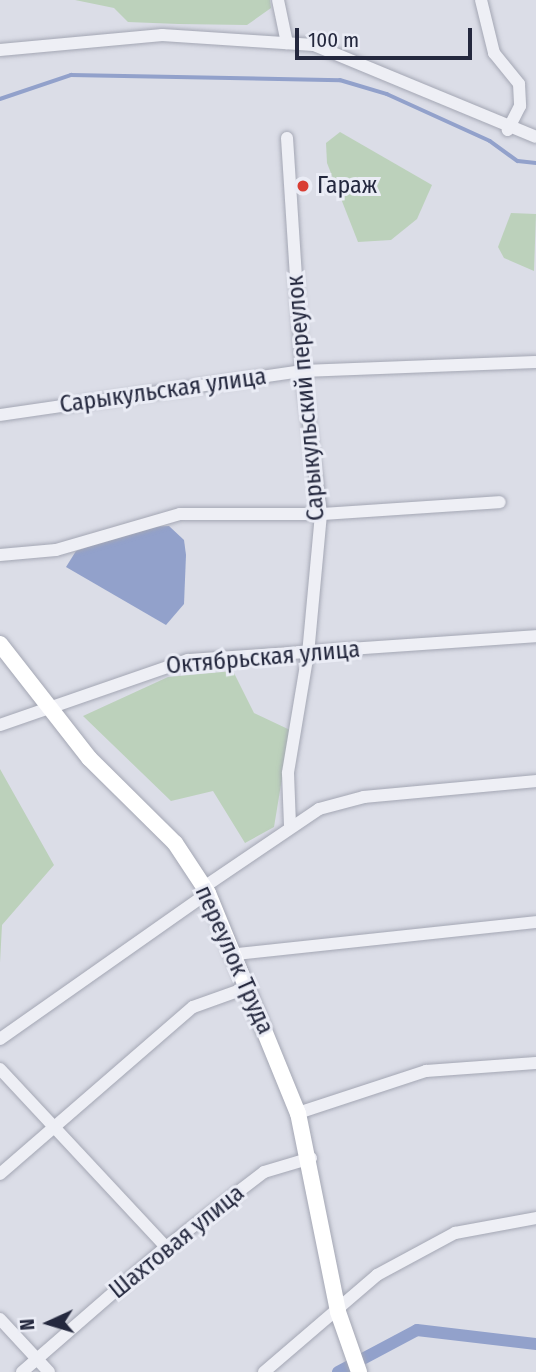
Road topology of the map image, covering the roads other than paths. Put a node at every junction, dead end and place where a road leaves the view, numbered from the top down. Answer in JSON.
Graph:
{"nodes":[{"id":1,"x":278,"y":0,"type":"edge"},
{"id":2,"x":481,"y":0,"type":"edge"},
{"id":3,"x":286,"y":43,"type":"junction"},
{"id":4,"x":0,"y":50,"type":"edge"},
{"id":5,"x":508,"y":130,"type":"junction"},
{"id":6,"x":536,"y":137,"type":"edge"},
{"id":7,"x":288,"y":138,"type":"dead end"},
{"id":8,"x":536,"y":362,"type":"edge"},
{"id":9,"x":302,"y":371,"type":"junction"},
{"id":10,"x":0,"y":415,"type":"edge"},
{"id":11,"x":500,"y":502,"type":"dead end"},
{"id":12,"x":321,"y":513,"type":"junction"},
{"id":13,"x":0,"y":555,"type":"edge"},
{"id":14,"x":536,"y":636,"type":"edge"},
{"id":15,"x":0,"y":644,"type":"edge"},
{"id":16,"x":308,"y":653,"type":"junction"},
{"id":17,"x":54,"y":708,"type":"junction"},
{"id":18,"x":0,"y":725,"type":"edge"},
{"id":19,"x":536,"y":781,"type":"edge"},
{"id":20,"x":290,"y":825,"type":"junction"},
{"id":21,"x":206,"y":890,"type":"junction"},
{"id":22,"x":536,"y":922,"type":"edge"},
{"id":23,"x":237,"y":954,"type":"junction"},
{"id":24,"x":249,"y":987,"type":"junction"},
{"id":25,"x":0,"y":1039,"type":"edge"},
{"id":26,"x":536,"y":1063,"type":"edge"},
{"id":27,"x":0,"y":1069,"type":"edge"},
{"id":28,"x":298,"y":1113,"type":"junction"},
{"id":29,"x":56,"y":1125,"type":"junction"},
{"id":30,"x":311,"y":1158,"type":"junction"},
{"id":31,"x":0,"y":1174,"type":"edge"},
{"id":32,"x":536,"y":1218,"type":"edge"},
{"id":33,"x":166,"y":1247,"type":"junction"},
{"id":34,"x":338,"y":1312,"type":"junction"},
{"id":35,"x":0,"y":1319,"type":"edge"},
{"id":36,"x":38,"y":1359,"type":"junction"},
{"id":37,"x":22,"y":1372,"type":"edge"},
{"id":38,"x":49,"y":1372,"type":"edge"},
{"id":39,"x":264,"y":1372,"type":"edge"},
{"id":40,"x":359,"y":1372,"type":"edge"}],
"edges":[{"from":1,"to":3,"type":"street"},
{"from":2,"to":5,"type":"street"},
{"from":3,"to":4,"type":"street"},
{"from":3,"to":5,"type":"street"},
{"from":5,"to":6,"type":"street"},
{"from":7,"to":9,"type":"street","name":"Сарыкульский переулок"},
{"from":8,"to":9,"type":"street","name":"Сарыкульская улица"},
{"from":9,"to":10,"type":"street","name":"Сарыкульская улица"},
{"from":9,"to":12,"type":"street","name":"Сарыкульский переулок"},
{"from":11,"to":12,"type":"street"},
{"from":12,"to":13,"type":"street"},
{"from":12,"to":16,"type":"street","name":"Сарыкульский переулок"},
{"from":14,"to":16,"type":"street","name":"Октябрьская улица"},
{"from":15,"to":17,"type":"street","name":"переулок Труда"},
{"from":16,"to":17,"type":"street","name":"Октябрьская улица"},
{"from":16,"to":20,"type":"street","name":"Сарыкульский переулок"},
{"from":17,"to":18,"type":"street","name":"Октябрьская улица"},
{"from":17,"to":21,"type":"street","name":"переулок Труда"},
{"from":19,"to":20,"type":"street"},
{"from":20,"to":21,"type":"street"},
{"from":21,"to":23,"type":"street","name":"переулок Труда"},
{"from":21,"to":25,"type":"street"},
{"from":22,"to":23,"type":"street"},
{"from":23,"to":24,"type":"street","name":"переулок Труда"},
{"from":24,"to":28,"type":"street","name":"переулок Труда"},
{"from":24,"to":29,"type":"street"},
{"from":26,"to":28,"type":"street"},
{"from":27,"to":29,"type":"street"},
{"from":28,"to":30,"type":"street","name":"переулок Труда"},
{"from":29,"to":31,"type":"street"},
{"from":29,"to":33,"type":"street"},
{"from":30,"to":33,"type":"street","name":"Шахтовая улица"},
{"from":30,"to":34,"type":"street","name":"переулок Труда"},
{"from":32,"to":34,"type":"street"},
{"from":33,"to":36,"type":"street","name":"Шахтовая улица"},
{"from":34,"to":39,"type":"street"},
{"from":34,"to":40,"type":"street","name":"переулок Труда"},
{"from":35,"to":36,"type":"street"},
{"from":36,"to":37,"type":"street","name":"Шахтовая улица"},
{"from":36,"to":38,"type":"street"}]}
